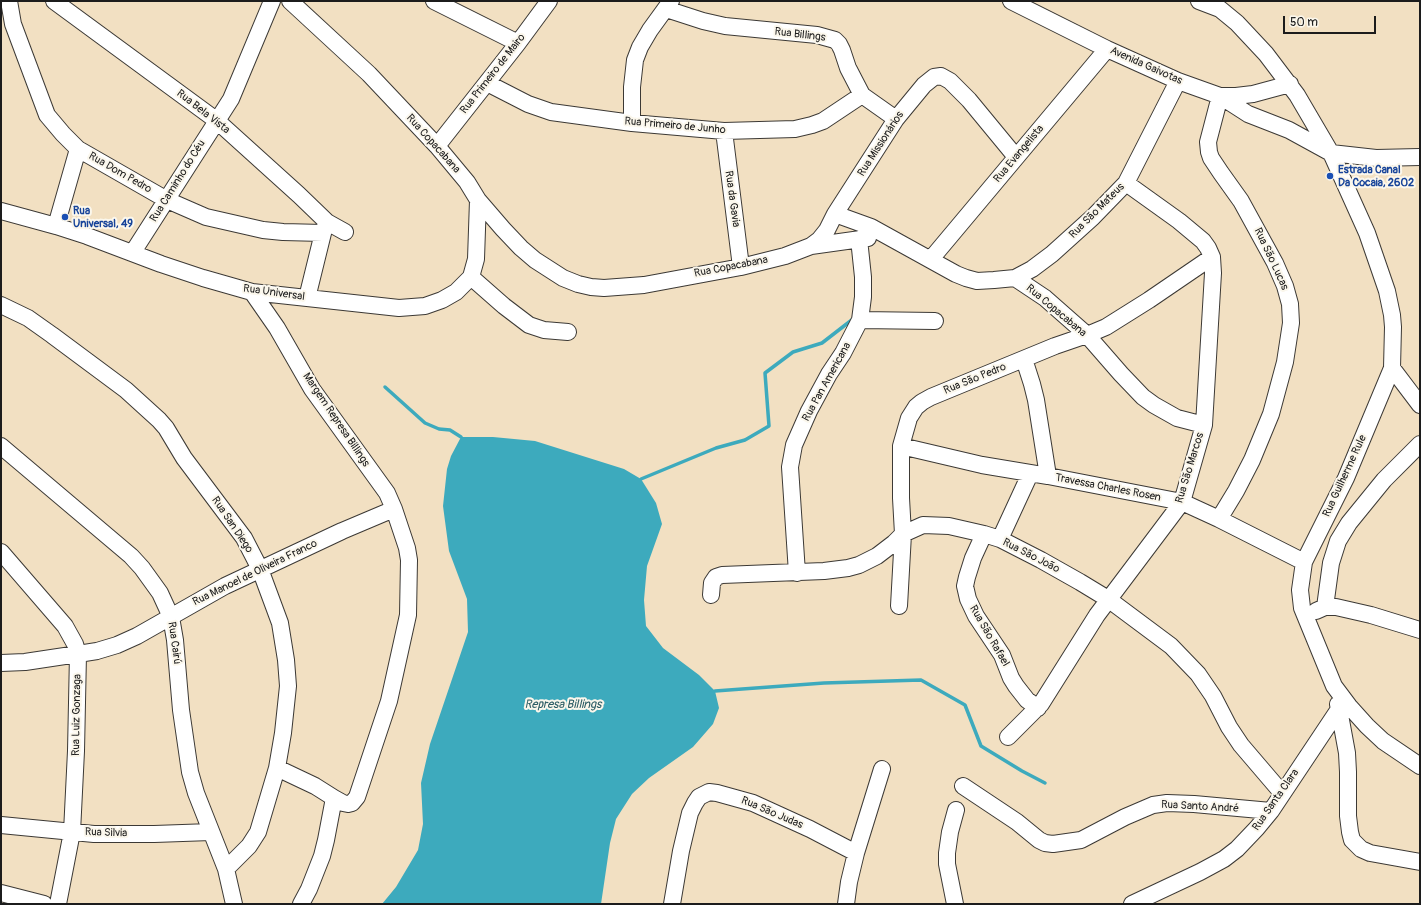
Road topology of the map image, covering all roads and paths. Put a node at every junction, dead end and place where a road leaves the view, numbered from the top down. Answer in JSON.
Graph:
{"nodes":[{"id":1,"x":9,"y":1,"type":"edge"},
{"id":2,"x":54,"y":1,"type":"edge"},
{"id":3,"x":272,"y":1,"type":"edge"},
{"id":4,"x":290,"y":1,"type":"edge"},
{"id":5,"x":434,"y":1,"type":"edge"},
{"id":6,"x":549,"y":1,"type":"edge"},
{"id":7,"x":1011,"y":1,"type":"edge"},
{"id":8,"x":1199,"y":1,"type":"edge"},
{"id":9,"x":668,"y":5,"type":"edge"},
{"id":10,"x":7,"y":27,"type":"edge"},
{"id":11,"x":518,"y":43,"type":"junction"},
{"id":12,"x":1107,"y":49,"type":"junction"},
{"id":13,"x":1178,"y":81,"type":"junction"},
{"id":14,"x":487,"y":83,"type":"junction"},
{"id":15,"x":1290,"y":84,"type":"junction"},
{"id":16,"x":862,"y":95,"type":"junction"},
{"id":17,"x":1220,"y":96,"type":"junction"},
{"id":18,"x":896,"y":119,"type":"junction"},
{"id":19,"x":216,"y":120,"type":"junction"},
{"id":20,"x":632,"y":123,"type":"junction"},
{"id":21,"x":724,"y":131,"type":"junction"},
{"id":22,"x":437,"y":146,"type":"junction"},
{"id":23,"x":78,"y":149,"type":"junction"},
{"id":24,"x":1332,"y":153,"type":"junction"},
{"id":25,"x":1420,"y":156,"type":"edge"},
{"id":26,"x":1016,"y":157,"type":"junction"},
{"id":27,"x":1126,"y":183,"type":"junction"},
{"id":28,"x":167,"y":200,"type":"junction"},
{"id":29,"x":478,"y":200,"type":"junction"},
{"id":30,"x":1,"y":211,"type":"edge"},
{"id":31,"x":835,"y":214,"type":"junction"},
{"id":32,"x":56,"y":226,"type":"junction"},
{"id":33,"x":325,"y":227,"type":"junction"},
{"id":34,"x":345,"y":232,"type":"dead end"},
{"id":35,"x":886,"y":235,"type":"junction"},
{"id":36,"x":859,"y":239,"type":"junction"},
{"id":37,"x":811,"y":246,"type":"junction"},
{"id":38,"x":133,"y":252,"type":"junction"},
{"id":39,"x":1212,"y":257,"type":"junction"},
{"id":40,"x":931,"y":260,"type":"junction"},
{"id":41,"x":741,"y":267,"type":"junction"},
{"id":42,"x":471,"y":278,"type":"junction"},
{"id":43,"x":1015,"y":278,"type":"junction"},
{"id":44,"x":252,"y":292,"type":"junction"},
{"id":45,"x":307,"y":298,"type":"junction"},
{"id":46,"x":1,"y":305,"type":"edge"},
{"id":47,"x":860,"y":320,"type":"junction"},
{"id":48,"x":935,"y":321,"type":"dead end"},
{"id":49,"x":568,"y":332,"type":"dead end"},
{"id":50,"x":1087,"y":335,"type":"junction"},
{"id":51,"x":1024,"y":359,"type":"junction"},
{"id":52,"x":1392,"y":368,"type":"junction"},
{"id":53,"x":1420,"y":405,"type":"edge"},
{"id":54,"x":1204,"y":425,"type":"junction"},
{"id":55,"x":1420,"y":444,"type":"edge"},
{"id":56,"x":1,"y":446,"type":"edge"},
{"id":57,"x":901,"y":446,"type":"junction"},
{"id":58,"x":1030,"y":474,"type":"junction"},
{"id":59,"x":1048,"y":476,"type":"junction"},
{"id":60,"x":1182,"y":502,"type":"junction"},
{"id":61,"x":394,"y":509,"type":"junction"},
{"id":62,"x":1219,"y":519,"type":"junction"},
{"id":63,"x":903,"y":534,"type":"junction"},
{"id":64,"x":984,"y":534,"type":"junction"},
{"id":65,"x":1000,"y":539,"type":"junction"},
{"id":66,"x":1,"y":552,"type":"edge"},
{"id":67,"x":1304,"y":562,"type":"junction"},
{"id":68,"x":260,"y":569,"type":"junction"},
{"id":69,"x":797,"y":573,"type":"junction"},
{"id":70,"x":711,"y":594,"type":"dead end"},
{"id":71,"x":1108,"y":600,"type":"junction"},
{"id":72,"x":899,"y":606,"type":"dead end"},
{"id":73,"x":1325,"y":607,"type":"junction"},
{"id":74,"x":1305,"y":616,"type":"junction"},
{"id":75,"x":171,"y":617,"type":"junction"},
{"id":76,"x":1420,"y":630,"type":"edge"},
{"id":77,"x":78,"y":654,"type":"junction"},
{"id":78,"x":1,"y":663,"type":"edge"},
{"id":79,"x":1334,"y":686,"type":"junction"},
{"id":80,"x":1038,"y":708,"type":"junction"},
{"id":81,"x":1339,"y":709,"type":"junction"},
{"id":82,"x":1008,"y":737,"type":"dead end"},
{"id":83,"x":1420,"y":766,"type":"edge"},
{"id":84,"x":277,"y":768,"type":"junction"},
{"id":85,"x":882,"y":769,"type":"dead end"},
{"id":86,"x":963,"y":786,"type":"dead end"},
{"id":87,"x":1282,"y":793,"type":"junction"},
{"id":88,"x":334,"y":798,"type":"junction"},
{"id":89,"x":956,"y":810,"type":"dead end"},
{"id":90,"x":1271,"y":811,"type":"junction"},
{"id":91,"x":1,"y":824,"type":"edge"},
{"id":92,"x":72,"y":832,"type":"junction"},
{"id":93,"x":211,"y":832,"type":"junction"},
{"id":94,"x":856,"y":854,"type":"junction"},
{"id":95,"x":1420,"y":862,"type":"edge"},
{"id":96,"x":226,"y":869,"type":"junction"},
{"id":97,"x":1,"y":892,"type":"edge"},
{"id":98,"x":44,"y":904,"type":"edge"},
{"id":99,"x":58,"y":904,"type":"edge"},
{"id":100,"x":234,"y":904,"type":"edge"},
{"id":101,"x":301,"y":904,"type":"edge"},
{"id":102,"x":672,"y":904,"type":"edge"},
{"id":103,"x":846,"y":904,"type":"edge"},
{"id":104,"x":956,"y":904,"type":"edge"},
{"id":105,"x":1132,"y":904,"type":"edge"}],
"edges":[{"from":1,"to":10,"type":"street","name":"Rua Dom Pedro"},
{"from":2,"to":19,"type":"street","name":"Rua Bela Vista"},
{"from":3,"to":19,"type":"street","name":"Rua Caminho do Céu"},
{"from":4,"to":22,"type":"street","name":"Rua Copacabana"},
{"from":5,"to":11,"type":"street"},
{"from":6,"to":11,"type":"street","name":"Rua Primeiro de Mairo"},
{"from":7,"to":12,"type":"street","name":"Avenida Gaivotas"},
{"from":8,"to":15,"type":"street","name":"Rua Guilherme Rule"},
{"from":9,"to":16,"type":"street","name":"Rua Billings"},
{"from":9,"to":20,"type":"street"},
{"from":10,"to":23,"type":"street","name":"Rua Dom Pedro"},
{"from":11,"to":14,"type":"street","name":"Rua Primeiro de Mairo"},
{"from":12,"to":13,"type":"street","name":"Avenida Gaivotas"},
{"from":12,"to":26,"type":"street","name":"Rua Evangelista"},
{"from":13,"to":17,"type":"street","name":"Avenida Gaivotas"},
{"from":13,"to":27,"type":"street","name":"Rua São Mateus"},
{"from":14,"to":20,"type":"street","name":"Rua Primeiro de Junho"},
{"from":14,"to":22,"type":"street","name":"Rua Primeiro de Mairo"},
{"from":15,"to":17,"type":"street","name":"Avenida Gaivotas"},
{"from":15,"to":24,"type":"street","name":"Rua Guilherme Rule"},
{"from":16,"to":18,"type":"street","name":"Rua Billings"},
{"from":16,"to":21,"type":"street","name":"Rua Primeiro de Junho"},
{"from":17,"to":24,"type":"street"},
{"from":17,"to":62,"type":"street","name":"Rua São Lucas"},
{"from":18,"to":26,"type":"street","name":"Rua Missionários"},
{"from":18,"to":31,"type":"street","name":"Rua Missionários"},
{"from":19,"to":28,"type":"street","name":"Rua Caminho do Céu"},
{"from":19,"to":33,"type":"street","name":"Rua Bela Vista"},
{"from":20,"to":21,"type":"street","name":"Rua Primeiro de Junho"},
{"from":21,"to":41,"type":"street","name":"Rua da Gavia"},
{"from":22,"to":29,"type":"street","name":"Rua Copacabana"},
{"from":23,"to":28,"type":"street","name":"Rua Dom Pedro"},
{"from":23,"to":32,"type":"street"},
{"from":24,"to":25,"type":"street"},
{"from":24,"to":52,"type":"street","name":"Rua Guilherme Rule"},
{"from":26,"to":40,"type":"street","name":"Rua Evangelista"},
{"from":27,"to":39,"type":"street","name":"Rua São Marcos"},
{"from":27,"to":43,"type":"street","name":"Rua São Mateus"},
{"from":28,"to":33,"type":"street","name":"Rua Dom Pedro"},
{"from":28,"to":38,"type":"street","name":"Rua Caminho do Céu"},
{"from":29,"to":41,"type":"street","name":"Rua Copacabana"},
{"from":29,"to":42,"type":"street"},
{"from":30,"to":32,"type":"street","name":"Rua Universal"},
{"from":31,"to":35,"type":"street","name":"Rua Copacabana"},
{"from":31,"to":37,"type":"street","name":"Rua Copacabana"},
{"from":32,"to":38,"type":"street","name":"Rua Universal"},
{"from":33,"to":34,"type":"street","name":"Rua Bela Vista"},
{"from":33,"to":45,"type":"street"},
{"from":35,"to":36,"type":"street"},
{"from":35,"to":40,"type":"street","name":"Rua Copacabana"},
{"from":36,"to":37,"type":"street"},
{"from":36,"to":47,"type":"street","name":"Rua Pan Americana"},
{"from":37,"to":41,"type":"street","name":"Rua Copacabana"},
{"from":38,"to":44,"type":"street","name":"Rua Universal"},
{"from":39,"to":50,"type":"street","name":"Rua São Pedro"},
{"from":39,"to":54,"type":"street","name":"Rua São Marcos"},
{"from":40,"to":43,"type":"street","name":"Rua Copacabana"},
{"from":42,"to":45,"type":"street","name":"Rua Universal"},
{"from":42,"to":49,"type":"street"},
{"from":43,"to":50,"type":"street","name":"Rua Copacabana"},
{"from":44,"to":45,"type":"street","name":"Rua Universal"},
{"from":44,"to":61,"type":"street","name":"Margem Represa Billings"},
{"from":46,"to":68,"type":"street","name":"Rua San Diego"},
{"from":47,"to":48,"type":"street"},
{"from":47,"to":69,"type":"street","name":"Rua Pan Americana"},
{"from":50,"to":51,"type":"street","name":"Rua São Pedro"},
{"from":50,"to":54,"type":"street","name":"Rua Copacabana"},
{"from":51,"to":57,"type":"street","name":"Rua São Pedro"},
{"from":51,"to":59,"type":"street"},
{"from":52,"to":53,"type":"street"},
{"from":52,"to":67,"type":"street","name":"Rua Guilherme Rule"},
{"from":54,"to":60,"type":"street","name":"Rua São Marcos"},
{"from":55,"to":73,"type":"street"},
{"from":56,"to":75,"type":"street","name":"Rua Cairú"},
{"from":57,"to":58,"type":"street","name":"Travessa Charles Rosen"},
{"from":57,"to":63,"type":"street","name":"Rua São Pedro"},
{"from":58,"to":59,"type":"street","name":"Travessa Charles Rosen"},
{"from":58,"to":65,"type":"street"},
{"from":59,"to":60,"type":"street","name":"Travessa Charles Rosen"},
{"from":60,"to":62,"type":"street","name":"Travessa Charles Rosen"},
{"from":60,"to":71,"type":"street","name":"Rua São Marcos"},
{"from":61,"to":68,"type":"street","name":"Rua Manoel de Oliveira Franco"},
{"from":61,"to":88,"type":"street","name":"Margem Represa Billings"},
{"from":62,"to":67,"type":"street","name":"Travessa Charles Rosen"},
{"from":63,"to":64,"type":"street","name":"Rua São João"},
{"from":63,"to":69,"type":"street","name":"Rua São João"},
{"from":63,"to":72,"type":"street","name":"Rua São Pedro"},
{"from":64,"to":65,"type":"street","name":"Rua São João"},
{"from":64,"to":80,"type":"street","name":"Rua São Rafael"},
{"from":65,"to":71,"type":"street","name":"Rua São João"},
{"from":66,"to":77,"type":"street","name":"Rua Luiz Gonzaga"},
{"from":67,"to":74,"type":"street","name":"Rua Guilherme Rule"},
{"from":68,"to":75,"type":"street","name":"Rua Manoel de Oliveira Franco"},
{"from":68,"to":84,"type":"street","name":"Rua San Diego"},
{"from":69,"to":70,"type":"street","name":"Rua São João"},
{"from":71,"to":80,"type":"street","name":"Rua São Marcos"},
{"from":71,"to":87,"type":"street","name":"Rua São João"},
{"from":73,"to":74,"type":"street"},
{"from":73,"to":76,"type":"street"},
{"from":74,"to":79,"type":"street","name":"Rua Guilherme Rule"},
{"from":75,"to":77,"type":"street","name":"Rua Manoel de Oliveira Franco"},
{"from":75,"to":93,"type":"street","name":"Rua Cairú"},
{"from":77,"to":78,"type":"street","name":"Rua Manoel de Oliveira Franco"},
{"from":77,"to":92,"type":"street","name":"Rua Luiz Gonzaga"},
{"from":79,"to":81,"type":"street"},
{"from":79,"to":83,"type":"street","name":"Rua Guilherme Rule"},
{"from":80,"to":82,"type":"street","name":"Rua São Marcos"},
{"from":81,"to":87,"type":"street","name":"Rua Santa Clara"},
{"from":81,"to":95,"type":"street"},
{"from":84,"to":88,"type":"street"},
{"from":84,"to":96,"type":"street","name":"Rua San Diego"},
{"from":85,"to":94,"type":"street"},
{"from":86,"to":90,"type":"street","name":"Rua Santo André"},
{"from":87,"to":90,"type":"street","name":"Rua Santa Clara"},
{"from":88,"to":101,"type":"street"},
{"from":89,"to":104,"type":"street"},
{"from":90,"to":105,"type":"street","name":"Rua Santa Clara"},
{"from":91,"to":92,"type":"street","name":"Rua Silvia"},
{"from":92,"to":93,"type":"street","name":"Rua Silvia"},
{"from":92,"to":99,"type":"street","name":"Rua Luiz Gonzaga"},
{"from":93,"to":96,"type":"street","name":"Rua Cairú"},
{"from":94,"to":102,"type":"street","name":"Rua São Judas"},
{"from":94,"to":103,"type":"street"},
{"from":96,"to":100,"type":"street","name":"Rua Cairú"},
{"from":97,"to":98,"type":"street"}]}
